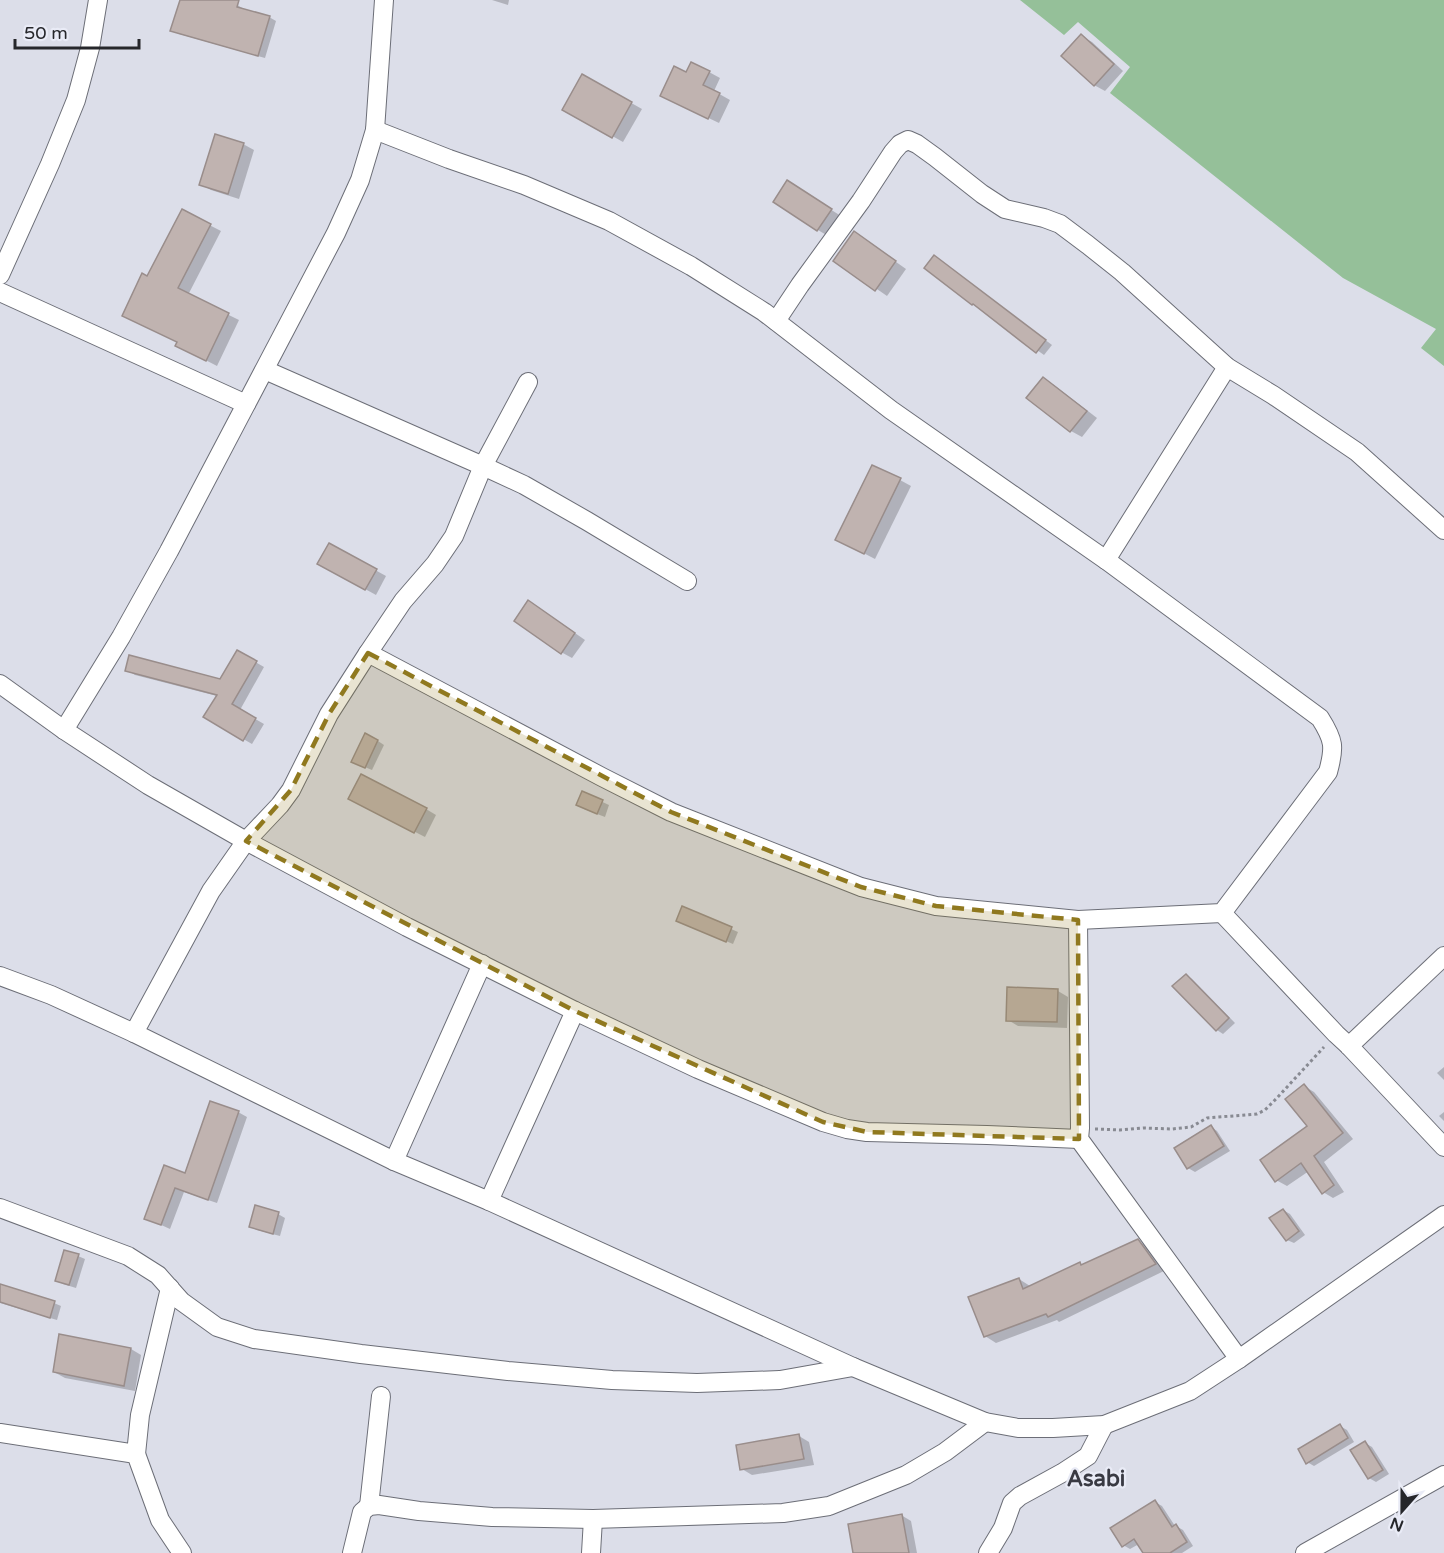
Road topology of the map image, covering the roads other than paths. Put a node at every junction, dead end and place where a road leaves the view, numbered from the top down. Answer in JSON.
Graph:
{"nodes":[{"id":1,"x":98,"y":0,"type":"edge"},
{"id":2,"x":384,"y":0,"type":"edge"},
{"id":3,"x":375,"y":130,"type":"junction"},
{"id":4,"x":0,"y":275,"type":"edge"},
{"id":5,"x":0,"y":292,"type":"edge"},
{"id":6,"x":776,"y":321,"type":"junction"},
{"id":7,"x":1227,"y":367,"type":"junction"},
{"id":8,"x":265,"y":370,"type":"junction"},
{"id":9,"x":528,"y":382,"type":"dead end"},
{"id":10,"x":246,"y":404,"type":"junction"},
{"id":11,"x":483,"y":466,"type":"junction"},
{"id":12,"x":1444,"y":530,"type":"edge"},
{"id":13,"x":1106,"y":560,"type":"junction"},
{"id":14,"x":687,"y":581,"type":"dead end"},
{"id":15,"x":368,"y":652,"type":"junction"},
{"id":16,"x":0,"y":684,"type":"edge"},
{"id":17,"x":64,"y":730,"type":"junction"},
{"id":18,"x":246,"y":841,"type":"junction"},
{"id":19,"x":1222,"y":913,"type":"junction"},
{"id":20,"x":1078,"y":920,"type":"junction"},
{"id":21,"x":1444,"y":956,"type":"edge"},
{"id":22,"x":482,"y":964,"type":"junction"},
{"id":23,"x":0,"y":976,"type":"edge"},
{"id":24,"x":575,"y":1011,"type":"junction"},
{"id":25,"x":134,"y":1033,"type":"junction"},
{"id":26,"x":1342,"y":1040,"type":"junction"},
{"id":27,"x":1079,"y":1134,"type":"junction"},
{"id":28,"x":1444,"y":1147,"type":"edge"},
{"id":29,"x":394,"y":1161,"type":"junction"},
{"id":30,"x":489,"y":1201,"type":"junction"},
{"id":31,"x":0,"y":1208,"type":"edge"},
{"id":32,"x":1444,"y":1215,"type":"edge"},
{"id":33,"x":170,"y":1288,"type":"junction"},
{"id":34,"x":1239,"y":1359,"type":"junction"},
{"id":35,"x":853,"y":1367,"type":"junction"},
{"id":36,"x":381,"y":1396,"type":"dead end"},
{"id":37,"x":985,"y":1422,"type":"junction"},
{"id":38,"x":1104,"y":1425,"type":"junction"},
{"id":39,"x":0,"y":1433,"type":"edge"},
{"id":40,"x":136,"y":1455,"type":"junction"},
{"id":41,"x":1444,"y":1475,"type":"edge"},
{"id":42,"x":369,"y":1506,"type":"junction"},
{"id":43,"x":593,"y":1519,"type":"junction"},
{"id":44,"x":182,"y":1553,"type":"edge"},
{"id":45,"x":352,"y":1553,"type":"edge"},
{"id":46,"x":591,"y":1553,"type":"edge"},
{"id":47,"x":988,"y":1553,"type":"edge"},
{"id":48,"x":1305,"y":1553,"type":"edge"}],
"edges":[{"from":1,"to":4,"type":"street"},
{"from":2,"to":3,"type":"street"},
{"from":3,"to":6,"type":"street"},
{"from":3,"to":8,"type":"street"},
{"from":5,"to":10,"type":"street"},
{"from":6,"to":7,"type":"street"},
{"from":6,"to":13,"type":"street"},
{"from":7,"to":12,"type":"street"},
{"from":7,"to":13,"type":"street"},
{"from":8,"to":10,"type":"street"},
{"from":8,"to":11,"type":"street"},
{"from":9,"to":11,"type":"street"},
{"from":10,"to":17,"type":"street"},
{"from":11,"to":14,"type":"street"},
{"from":11,"to":15,"type":"street"},
{"from":13,"to":19,"type":"street"},
{"from":15,"to":18,"type":"street"},
{"from":15,"to":20,"type":"street"},
{"from":16,"to":17,"type":"street"},
{"from":17,"to":18,"type":"street"},
{"from":18,"to":22,"type":"street"},
{"from":18,"to":25,"type":"street"},
{"from":19,"to":20,"type":"street"},
{"from":19,"to":26,"type":"street"},
{"from":20,"to":27,"type":"street"},
{"from":21,"to":26,"type":"street"},
{"from":22,"to":24,"type":"street"},
{"from":22,"to":29,"type":"street"},
{"from":23,"to":25,"type":"street"},
{"from":24,"to":27,"type":"street"},
{"from":24,"to":30,"type":"street"},
{"from":25,"to":29,"type":"street"},
{"from":26,"to":28,"type":"street"},
{"from":27,"to":34,"type":"street"},
{"from":29,"to":30,"type":"street"},
{"from":30,"to":35,"type":"street"},
{"from":31,"to":33,"type":"street"},
{"from":32,"to":34,"type":"street"},
{"from":33,"to":35,"type":"street"},
{"from":33,"to":40,"type":"street"},
{"from":34,"to":38,"type":"street"},
{"from":35,"to":37,"type":"street"},
{"from":36,"to":42,"type":"street"},
{"from":37,"to":38,"type":"street"},
{"from":37,"to":43,"type":"street"},
{"from":38,"to":47,"type":"street"},
{"from":39,"to":40,"type":"street"},
{"from":40,"to":44,"type":"street"},
{"from":41,"to":48,"type":"street"},
{"from":42,"to":43,"type":"street"},
{"from":42,"to":45,"type":"street"},
{"from":43,"to":46,"type":"street"}]}
